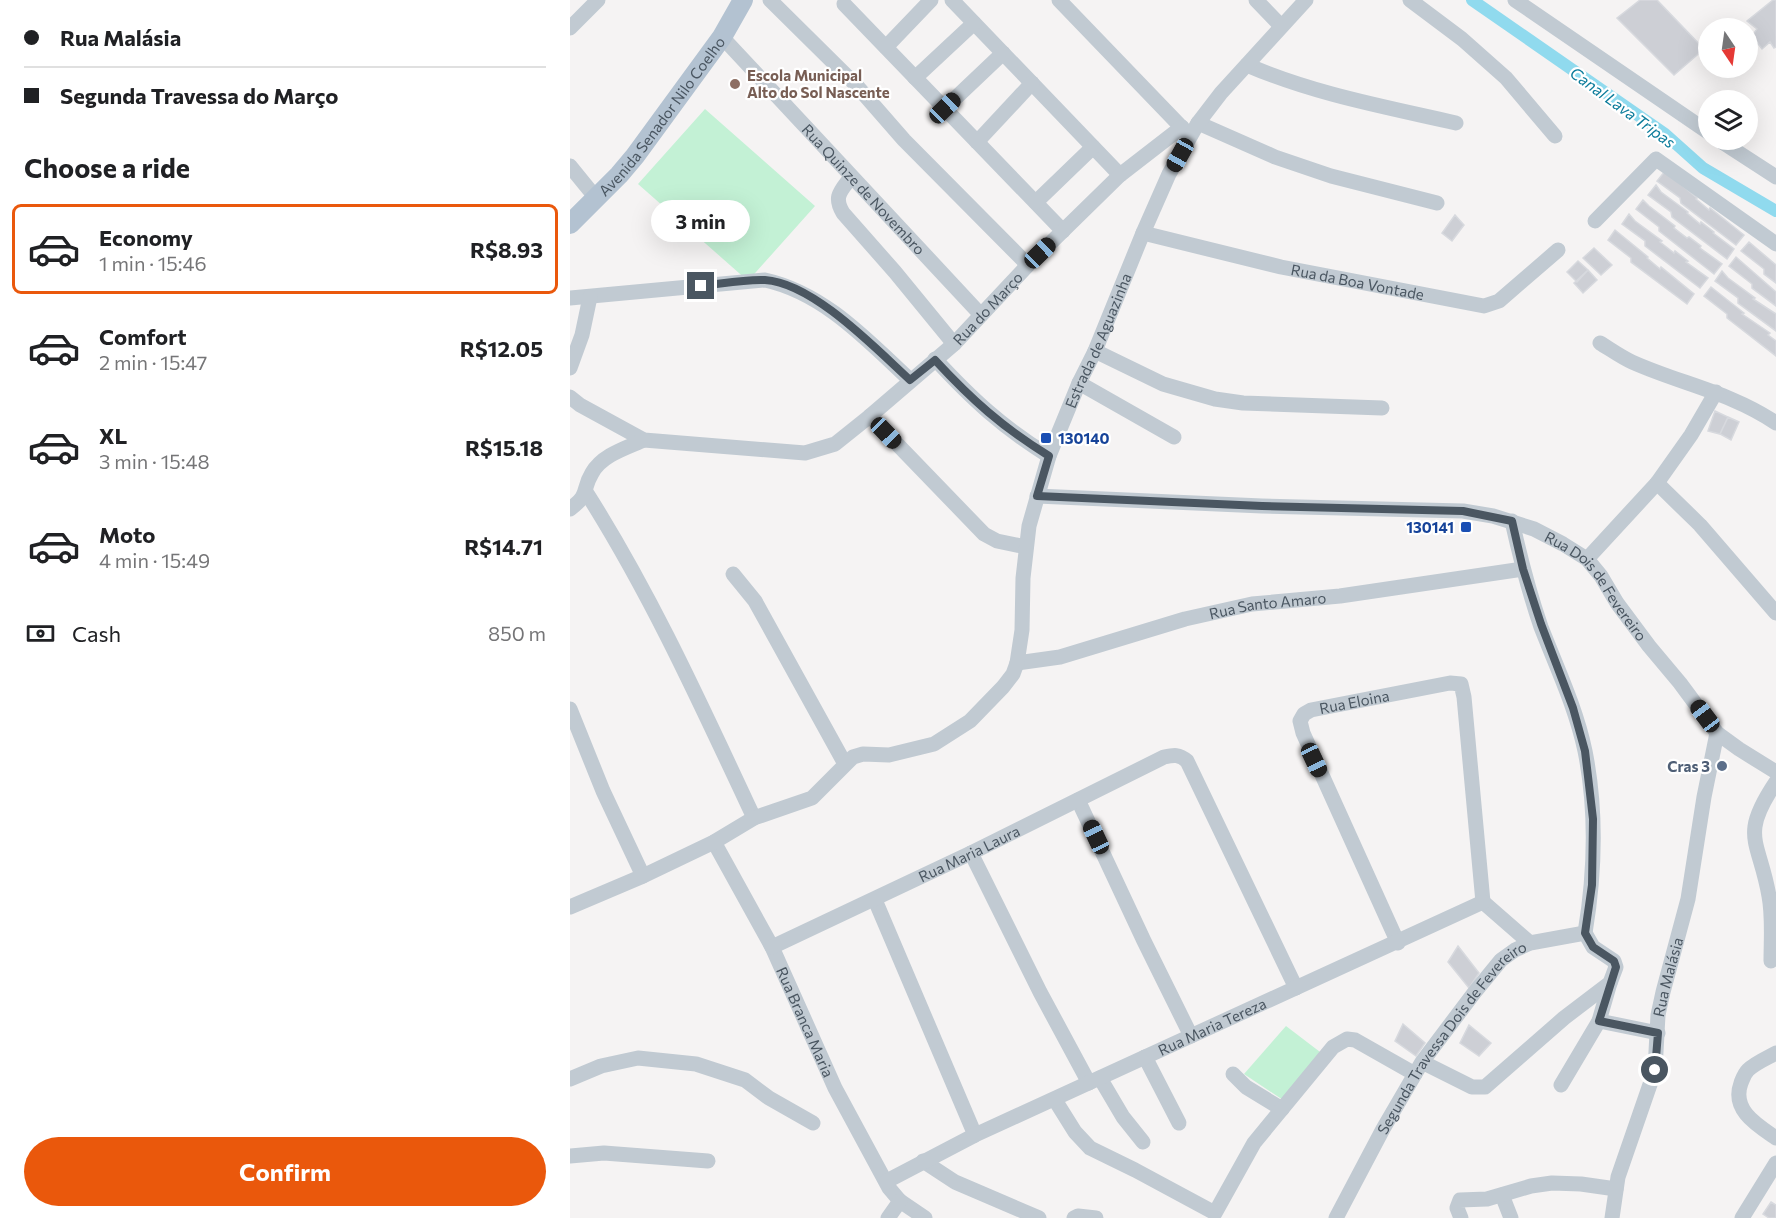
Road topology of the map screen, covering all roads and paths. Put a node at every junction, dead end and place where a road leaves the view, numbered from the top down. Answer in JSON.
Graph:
{"nodes":[{"id":1,"x":598,"y":0,"type":"edge"},
{"id":2,"x":743,"y":0,"type":"edge"},
{"id":3,"x":770,"y":0,"type":"edge"},
{"id":4,"x":931,"y":0,"type":"edge"},
{"id":5,"x":952,"y":0,"type":"edge"},
{"id":6,"x":1059,"y":0,"type":"edge"},
{"id":7,"x":1256,"y":0,"type":"edge"},
{"id":8,"x":1306,"y":0,"type":"edge"},
{"id":9,"x":1410,"y":0,"type":"edge"},
{"id":10,"x":1515,"y":0,"type":"edge"},
{"id":11,"x":844,"y":4,"type":"dead end"},
{"id":12,"x":974,"y":22,"type":"junction"},
{"id":13,"x":571,"y":25,"type":"edge"},
{"id":14,"x":1281,"y":26,"type":"junction"},
{"id":15,"x":722,"y":37,"type":"junction"},
{"id":16,"x":886,"y":47,"type":"junction"},
{"id":17,"x":1003,"y":53,"type":"junction"},
{"id":18,"x":1247,"y":65,"type":"junction"},
{"id":19,"x":915,"y":78,"type":"junction"},
{"id":20,"x":1032,"y":83,"type":"junction"},
{"id":21,"x":945,"y":108,"type":"junction"},
{"id":22,"x":1198,"y":123,"type":"junction"},
{"id":23,"x":1456,"y":123,"type":"dead end"},
{"id":24,"x":1698,"y":125,"type":"edge"},
{"id":25,"x":1186,"y":132,"type":"junction"},
{"id":26,"x":1555,"y":136,"type":"dead end"},
{"id":27,"x":977,"y":142,"type":"junction"},
{"id":28,"x":1093,"y":147,"type":"junction"},
{"id":29,"x":1734,"y":150,"type":"edge"},
{"id":30,"x":570,"y":166,"type":"edge"},
{"id":31,"x":1120,"y":175,"type":"junction"},
{"id":32,"x":851,"y":177,"type":"junction"},
{"id":33,"x":1776,"y":177,"type":"edge"},
{"id":34,"x":597,"y":198,"type":"junction"},
{"id":35,"x":1036,"y":202,"type":"junction"},
{"id":36,"x":1437,"y":203,"type":"dead end"},
{"id":37,"x":1595,"y":221,"type":"dead end"},
{"id":38,"x":570,"y":224,"type":"edge"},
{"id":39,"x":1063,"y":231,"type":"junction"},
{"id":40,"x":1143,"y":233,"type":"junction"},
{"id":41,"x":1776,"y":244,"type":"edge"},
{"id":42,"x":1558,"y":250,"type":"dead end"},
{"id":43,"x":1028,"y":264,"type":"junction"},
{"id":44,"x":590,"y":297,"type":"junction"},
{"id":45,"x":570,"y":298,"type":"edge"},
{"id":46,"x":981,"y":315,"type":"junction"},
{"id":47,"x":1600,"y":343,"type":"dead end"},
{"id":48,"x":954,"y":344,"type":"junction"},
{"id":49,"x":1095,"y":351,"type":"junction"},
{"id":50,"x":935,"y":360,"type":"junction"},
{"id":51,"x":570,"y":368,"type":"edge"},
{"id":52,"x":910,"y":380,"type":"junction"},
{"id":53,"x":1078,"y":383,"type":"junction"},
{"id":54,"x":1716,"y":392,"type":"junction"},
{"id":55,"x":570,"y":397,"type":"edge"},
{"id":56,"x":1382,"y":408,"type":"dead end"},
{"id":57,"x":870,"y":416,"type":"junction"},
{"id":58,"x":1776,"y":423,"type":"edge"},
{"id":59,"x":1174,"y":437,"type":"dead end"},
{"id":60,"x":644,"y":440,"type":"junction"},
{"id":61,"x":1049,"y":456,"type":"junction"},
{"id":62,"x":1657,"y":483,"type":"junction"},
{"id":63,"x":586,"y":492,"type":"junction"},
{"id":64,"x":1037,"y":496,"type":"junction"},
{"id":65,"x":570,"y":509,"type":"edge"},
{"id":66,"x":1512,"y":521,"type":"junction"},
{"id":67,"x":1026,"y":547,"type":"junction"},
{"id":68,"x":1587,"y":559,"type":"junction"},
{"id":69,"x":1523,"y":569,"type":"junction"},
{"id":70,"x":733,"y":574,"type":"dead end"},
{"id":71,"x":1776,"y":613,"type":"edge"},
{"id":72,"x":1017,"y":663,"type":"junction"},
{"id":73,"x":570,"y":709,"type":"edge"},
{"id":74,"x":1717,"y":733,"type":"junction"},
{"id":75,"x":845,"y":764,"type":"junction"},
{"id":76,"x":1776,"y":772,"type":"edge"},
{"id":77,"x":1776,"y":782,"type":"edge"},
{"id":78,"x":1078,"y":800,"type":"junction"},
{"id":79,"x":754,"y":818,"type":"junction"},
{"id":80,"x":714,"y":842,"type":"junction"},
{"id":81,"x":971,"y":853,"type":"junction"},
{"id":82,"x":644,"y":876,"type":"junction"},
{"id":83,"x":875,"y":900,"type":"junction"},
{"id":84,"x":1483,"y":902,"type":"junction"},
{"id":85,"x":570,"y":907,"type":"edge"},
{"id":86,"x":1585,"y":933,"type":"junction"},
{"id":87,"x":1398,"y":943,"type":"junction"},
{"id":88,"x":1530,"y":943,"type":"junction"},
{"id":89,"x":772,"y":947,"type":"junction"},
{"id":90,"x":1772,"y":961,"type":"dead end"},
{"id":91,"x":1610,"y":983,"type":"junction"},
{"id":92,"x":1296,"y":988,"type":"junction"},
{"id":93,"x":1599,"y":1021,"type":"junction"},
{"id":94,"x":1658,"y":1033,"type":"junction"},
{"id":95,"x":1191,"y":1036,"type":"junction"},
{"id":96,"x":1776,"y":1053,"type":"edge"},
{"id":97,"x":1145,"y":1057,"type":"junction"},
{"id":98,"x":1419,"y":1068,"type":"junction"},
{"id":99,"x":1233,"y":1074,"type":"dead end"},
{"id":100,"x":570,"y":1079,"type":"edge"},
{"id":101,"x":1095,"y":1080,"type":"junction"},
{"id":102,"x":1561,"y":1084,"type":"dead end"},
{"id":103,"x":1055,"y":1100,"type":"junction"},
{"id":104,"x":1282,"y":1109,"type":"junction"},
{"id":105,"x":813,"y":1123,"type":"dead end"},
{"id":106,"x":1179,"y":1123,"type":"dead end"},
{"id":107,"x":975,"y":1135,"type":"junction"},
{"id":108,"x":1776,"y":1138,"type":"edge"},
{"id":109,"x":1143,"y":1142,"type":"dead end"},
{"id":110,"x":570,"y":1156,"type":"edge"},
{"id":111,"x":708,"y":1161,"type":"dead end"},
{"id":112,"x":922,"y":1161,"type":"junction"},
{"id":113,"x":1776,"y":1162,"type":"edge"},
{"id":114,"x":887,"y":1180,"type":"junction"},
{"id":115,"x":1616,"y":1189,"type":"junction"},
{"id":116,"x":1502,"y":1195,"type":"junction"},
{"id":117,"x":900,"y":1201,"type":"junction"},
{"id":118,"x":1209,"y":1213,"type":"edge"},
{"id":119,"x":888,"y":1218,"type":"edge"},
{"id":120,"x":925,"y":1218,"type":"edge"},
{"id":121,"x":1039,"y":1218,"type":"edge"},
{"id":122,"x":1074,"y":1218,"type":"edge"},
{"id":123,"x":1096,"y":1218,"type":"edge"},
{"id":124,"x":1336,"y":1218,"type":"edge"},
{"id":125,"x":1461,"y":1218,"type":"edge"},
{"id":126,"x":1511,"y":1218,"type":"edge"},
{"id":127,"x":1612,"y":1218,"type":"edge"},
{"id":128,"x":1742,"y":1218,"type":"edge"}],
"edges":[{"from":1,"to":13,"type":"street"},
{"from":2,"to":15,"type":"main road","name":"Avenida Senador Nilo Coelho"},
{"from":3,"to":43,"type":"street"},
{"from":4,"to":16,"type":"street"},
{"from":5,"to":12,"type":"street"},
{"from":6,"to":25,"type":"street"},
{"from":7,"to":14,"type":"street"},
{"from":8,"to":14,"type":"street","name":"Estrada de Aguazinha"},
{"from":9,"to":26,"type":"street"},
{"from":10,"to":24,"type":"street"},
{"from":11,"to":16,"type":"street"},
{"from":12,"to":17,"type":"street"},
{"from":12,"to":19,"type":"street"},
{"from":14,"to":18,"type":"street","name":"Estrada de Aguazinha"},
{"from":15,"to":32,"type":"street","name":"Rua Quinze de Novembro"},
{"from":15,"to":34,"type":"main road","name":"Avenida Senador Nilo Coelho"},
{"from":16,"to":19,"type":"street"},
{"from":17,"to":20,"type":"street"},
{"from":17,"to":21,"type":"street"},
{"from":18,"to":22,"type":"street","name":"Estrada de Aguazinha"},
{"from":18,"to":23,"type":"street"},
{"from":19,"to":21,"type":"street"},
{"from":20,"to":27,"type":"street"},
{"from":20,"to":28,"type":"street"},
{"from":21,"to":27,"type":"street"},
{"from":22,"to":25,"type":"street","name":"Estrada de Aguazinha"},
{"from":22,"to":36,"type":"street"},
{"from":25,"to":31,"type":"street","name":"Rua do Março"},
{"from":25,"to":40,"type":"street","name":"Estrada de Aguazinha"},
{"from":27,"to":35,"type":"street"},
{"from":28,"to":31,"type":"street"},
{"from":28,"to":35,"type":"street"},
{"from":29,"to":33,"type":"street"},
{"from":30,"to":34,"type":"street"},
{"from":31,"to":39,"type":"street","name":"Rua do Março"},
{"from":32,"to":46,"type":"street","name":"Rua Quinze de Novembro"},
{"from":32,"to":48,"type":"street"},
{"from":34,"to":38,"type":"main road","name":"Avenida Senador Nilo Coelho"},
{"from":35,"to":39,"type":"street"},
{"from":37,"to":41,"type":"street"},
{"from":39,"to":43,"type":"street","name":"Rua do Março"},
{"from":40,"to":42,"type":"street","name":"Rua da Boa Vontade"},
{"from":40,"to":49,"type":"street","name":"Estrada de Aguazinha"},
{"from":43,"to":46,"type":"street","name":"Rua do Março"},
{"from":44,"to":45,"type":"street"},
{"from":44,"to":51,"type":"street"},
{"from":44,"to":52,"type":"street"},
{"from":46,"to":48,"type":"street","name":"Rua do Março"},
{"from":47,"to":54,"type":"street"},
{"from":48,"to":50,"type":"street","name":"Rua do Março"},
{"from":49,"to":53,"type":"street","name":"Estrada de Aguazinha"},
{"from":49,"to":56,"type":"street"},
{"from":50,"to":52,"type":"street","name":"Rua do Março"},
{"from":50,"to":61,"type":"street"},
{"from":52,"to":57,"type":"street","name":"Rua do Março"},
{"from":53,"to":59,"type":"street"},
{"from":53,"to":61,"type":"street","name":"Estrada de Aguazinha"},
{"from":54,"to":58,"type":"street"},
{"from":54,"to":62,"type":"street"},
{"from":55,"to":60,"type":"street","name":"Rua do Março"},
{"from":57,"to":60,"type":"street","name":"Rua do Março"},
{"from":57,"to":67,"type":"street"},
{"from":60,"to":63,"type":"street"},
{"from":61,"to":64,"type":"street","name":"Estrada de Aguazinha"},
{"from":62,"to":68,"type":"street"},
{"from":62,"to":71,"type":"street"},
{"from":63,"to":65,"type":"street"},
{"from":63,"to":79,"type":"street"},
{"from":64,"to":66,"type":"street","name":"Rua Dois de Fevereiro"},
{"from":64,"to":67,"type":"street","name":"Estrada de Aguazinha"},
{"from":66,"to":68,"type":"street","name":"Rua Dois de Fevereiro"},
{"from":66,"to":69,"type":"street"},
{"from":67,"to":72,"type":"street","name":"Estrada de Aguazinha"},
{"from":68,"to":74,"type":"street","name":"Rua Dois de Fevereiro"},
{"from":69,"to":72,"type":"street","name":"Rua Santo Amaro"},
{"from":69,"to":86,"type":"street"},
{"from":70,"to":75,"type":"street"},
{"from":72,"to":75,"type":"street","name":"Estrada de Aguazinha"},
{"from":73,"to":82,"type":"street"},
{"from":74,"to":76,"type":"street","name":"Rua Dois de Fevereiro"},
{"from":74,"to":94,"type":"street","name":"Rua Malásia"},
{"from":75,"to":79,"type":"street","name":"Estrada de Aguazinha"},
{"from":77,"to":90,"type":"street"},
{"from":78,"to":81,"type":"street","name":"Rua Maria Laura"},
{"from":78,"to":92,"type":"street","name":"Rua Maria Laura"},
{"from":78,"to":95,"type":"street"},
{"from":79,"to":80,"type":"street","name":"Estrada de Aguazinha"},
{"from":80,"to":82,"type":"street","name":"Estrada de Aguazinha"},
{"from":80,"to":89,"type":"street","name":"Rua Branca Maria"},
{"from":81,"to":83,"type":"street","name":"Rua Maria Laura"},
{"from":81,"to":101,"type":"street"},
{"from":82,"to":85,"type":"street","name":"Estrada de Aguazinha"},
{"from":83,"to":89,"type":"street","name":"Rua Maria Laura"},
{"from":83,"to":107,"type":"street"},
{"from":84,"to":87,"type":"street","name":"Rua Maria Tereza"},
{"from":84,"to":87,"type":"street","name":"Rua Eloina"},
{"from":84,"to":88,"type":"street"},
{"from":86,"to":88,"type":"street","name":"Segunda Travessa Dois de Fevereiro"},
{"from":86,"to":91,"type":"street"},
{"from":87,"to":92,"type":"street","name":"Rua Maria Tereza"},
{"from":88,"to":98,"type":"street","name":"Segunda Travessa Dois de Fevereiro"},
{"from":89,"to":114,"type":"street","name":"Rua Branca Maria"},
{"from":91,"to":93,"type":"street"},
{"from":91,"to":98,"type":"street"},
{"from":92,"to":95,"type":"street","name":"Rua Maria Tereza"},
{"from":93,"to":94,"type":"street"},
{"from":93,"to":102,"type":"street"},
{"from":94,"to":115,"type":"street","name":"Rua Malásia"},
{"from":95,"to":97,"type":"street","name":"Rua Maria Tereza"},
{"from":96,"to":108,"type":"street"},
{"from":97,"to":101,"type":"street","name":"Rua Maria Tereza"},
{"from":97,"to":106,"type":"street"},
{"from":98,"to":104,"type":"street"},
{"from":98,"to":124,"type":"street","name":"Segunda Travessa Dois de Fevereiro"},
{"from":99,"to":104,"type":"street"},
{"from":100,"to":105,"type":"street"},
{"from":101,"to":103,"type":"street","name":"Rua Maria Tereza"},
{"from":101,"to":109,"type":"street"},
{"from":103,"to":107,"type":"street","name":"Rua Maria Tereza"},
{"from":103,"to":118,"type":"street"},
{"from":104,"to":118,"type":"street"},
{"from":107,"to":112,"type":"street","name":"Rua Maria Tereza"},
{"from":110,"to":111,"type":"street"},
{"from":112,"to":114,"type":"street","name":"Rua Maria Tereza"},
{"from":112,"to":121,"type":"street"},
{"from":113,"to":128,"type":"street"},
{"from":114,"to":117,"type":"street","name":"Rua Branca Maria"},
{"from":115,"to":116,"type":"street"},
{"from":115,"to":127,"type":"street","name":"Rua Malásia"},
{"from":116,"to":125,"type":"street"},
{"from":116,"to":126,"type":"street"},
{"from":117,"to":119,"type":"street"},
{"from":117,"to":120,"type":"street"},
{"from":122,"to":123,"type":"street"}]}
